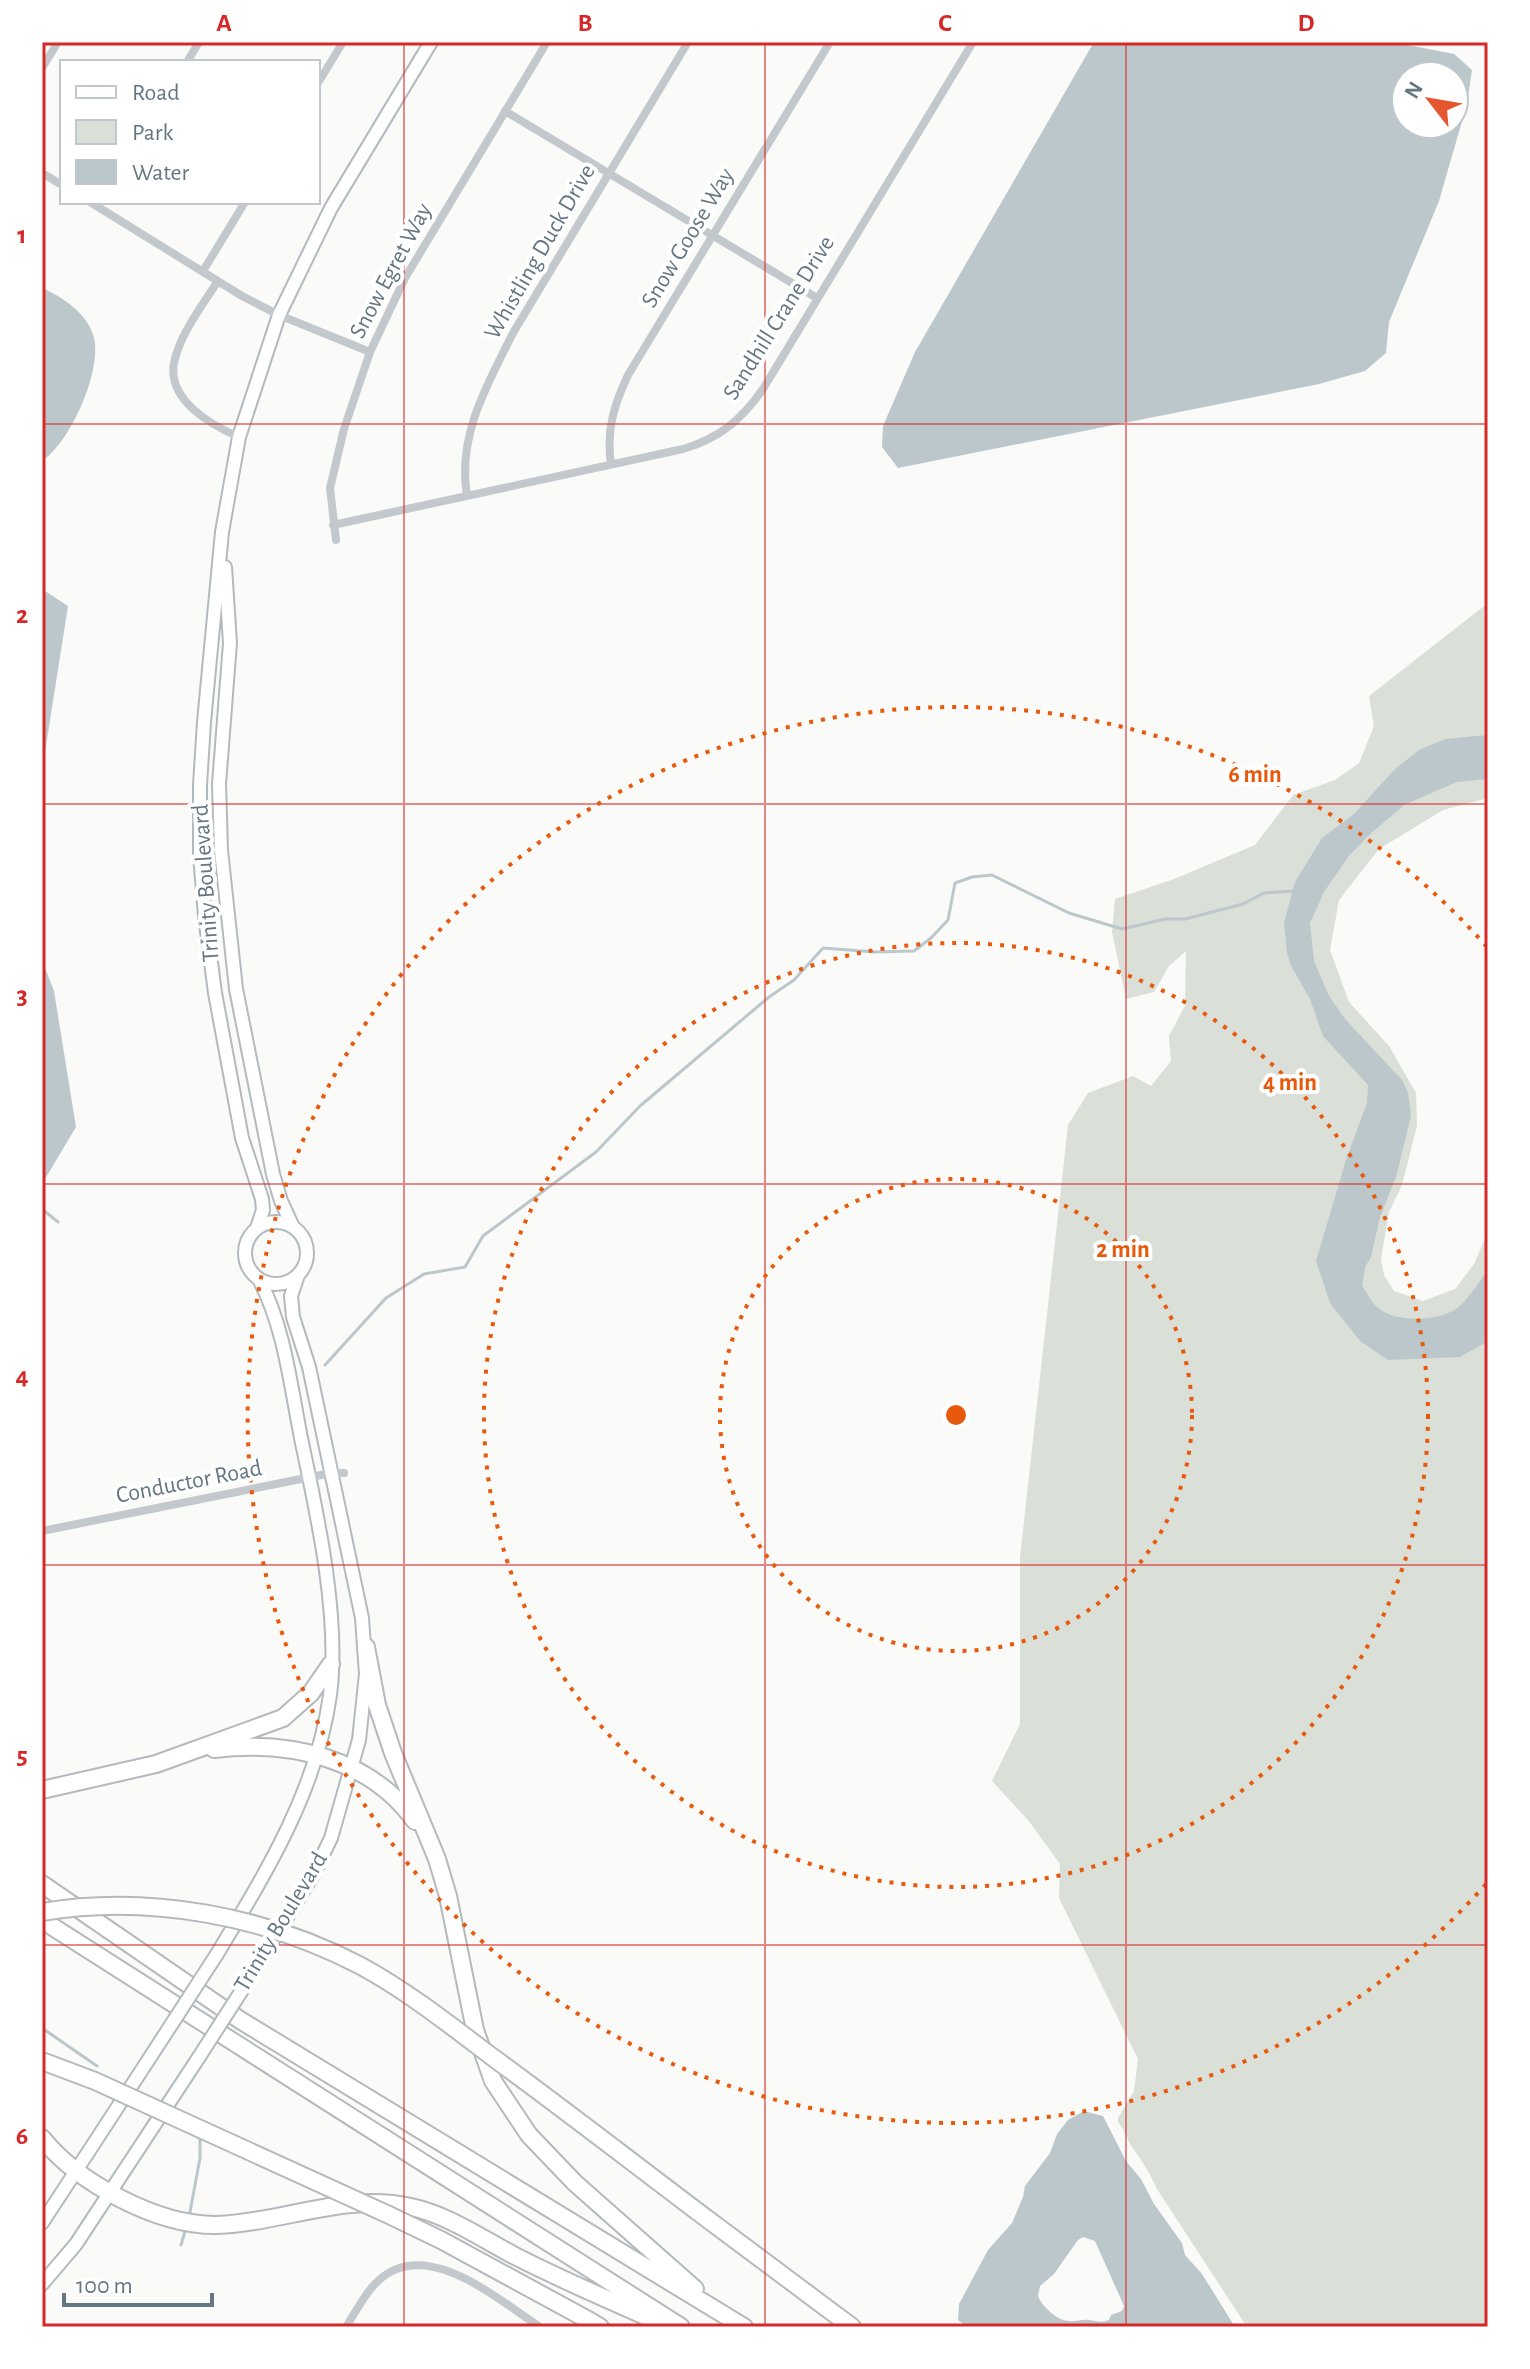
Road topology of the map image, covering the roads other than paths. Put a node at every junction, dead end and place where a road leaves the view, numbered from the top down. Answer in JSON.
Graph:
{"nodes":[{"id":1,"x":58,"y":42,"type":"edge"},
{"id":2,"x":199,"y":42,"type":"edge"},
{"id":3,"x":343,"y":42,"type":"edge"},
{"id":4,"x":431,"y":42,"type":"edge"},
{"id":5,"x":547,"y":42,"type":"edge"},
{"id":6,"x":688,"y":42,"type":"edge"},
{"id":7,"x":830,"y":42,"type":"edge"},
{"id":8,"x":973,"y":42,"type":"edge"},
{"id":9,"x":188,"y":60,"type":"edge"},
{"id":10,"x":42,"y":68,"type":"edge"},
{"id":11,"x":320,"y":80,"type":"edge"},
{"id":12,"x":505,"y":111,"type":"junction"},
{"id":13,"x":42,"y":173,"type":"edge"},
{"id":14,"x":609,"y":173,"type":"junction"},
{"id":15,"x":60,"y":184,"type":"edge"},
{"id":16,"x":97,"y":204,"type":"edge"},
{"id":17,"x":244,"y":204,"type":"edge"},
{"id":18,"x":712,"y":237,"type":"junction"},
{"id":19,"x":203,"y":271,"type":"junction"},
{"id":20,"x":218,"y":281,"type":"junction"},
{"id":21,"x":817,"y":298,"type":"junction"},
{"id":22,"x":279,"y":315,"type":"junction"},
{"id":23,"x":370,"y":352,"type":"junction"},
{"id":24,"x":239,"y":437,"type":"junction"},
{"id":25,"x":611,"y":464,"type":"junction"},
{"id":26,"x":467,"y":495,"type":"junction"},
{"id":27,"x":333,"y":525,"type":"junction"},
{"id":28,"x":222,"y":532,"type":"junction"},
{"id":29,"x":336,"y":540,"type":"dead end"},
{"id":30,"x":293,"y":1227,"type":"junction"},
{"id":31,"x":257,"y":1228,"type":"junction"},
{"id":32,"x":298,"y":1275,"type":"junction"},
{"id":33,"x":259,"y":1279,"type":"junction"},
{"id":34,"x":337,"y":1473,"type":"junction"},
{"id":35,"x":309,"y":1478,"type":"junction"},
{"id":36,"x":42,"y":1531,"type":"edge"},
{"id":37,"x":366,"y":1647,"type":"junction"},
{"id":38,"x":331,"y":1664,"type":"junction"},
{"id":39,"x":185,"y":1753,"type":"junction"},
{"id":40,"x":317,"y":1754,"type":"junction"},
{"id":41,"x":353,"y":1767,"type":"junction"},
{"id":42,"x":42,"y":1790,"type":"edge"},
{"id":43,"x":437,"y":1859,"type":"junction"},
{"id":44,"x":42,"y":1884,"type":"edge"},
{"id":45,"x":42,"y":1912,"type":"edge"},
{"id":46,"x":42,"y":1920,"type":"edge"},
{"id":47,"x":42,"y":2061,"type":"edge"},
{"id":48,"x":42,"y":2138,"type":"edge"},
{"id":49,"x":77,"y":2172,"type":"junction"},
{"id":50,"x":109,"y":2192,"type":"junction"},
{"id":51,"x":42,"y":2223,"type":"edge"},
{"id":52,"x":42,"y":2284,"type":"edge"},
{"id":53,"x":727,"y":2316,"type":"junction"},
{"id":54,"x":595,"y":2324,"type":"edge"},
{"id":55,"x":346,"y":2327,"type":"edge"},
{"id":56,"x":540,"y":2327,"type":"edge"},
{"id":57,"x":669,"y":2327,"type":"edge"},
{"id":58,"x":681,"y":2327,"type":"edge"},
{"id":59,"x":744,"y":2327,"type":"edge"},
{"id":60,"x":852,"y":2327,"type":"edge"}],
"edges":[{"from":1,"to":10,"type":"street"},
{"from":2,"to":9,"type":"street"},
{"from":3,"to":11,"type":"street"},
{"from":4,"to":22,"type":"main road","name":"Trinity Boulevard"},
{"from":5,"to":12,"type":"street","name":"Snow Egret Way"},
{"from":6,"to":14,"type":"street","name":"Whistling Duck Drive"},
{"from":7,"to":18,"type":"street","name":"Snow Goose Way"},
{"from":8,"to":21,"type":"street","name":"Sandhill Crane Drive"},
{"from":12,"to":14,"type":"street"},
{"from":12,"to":23,"type":"street","name":"Snow Egret Way"},
{"from":13,"to":15,"type":"street"},
{"from":14,"to":18,"type":"street"},
{"from":14,"to":26,"type":"street","name":"Whistling Duck Drive"},
{"from":16,"to":19,"type":"street"},
{"from":17,"to":19,"type":"street"},
{"from":18,"to":21,"type":"street"},
{"from":18,"to":25,"type":"street","name":"Snow Goose Way"},
{"from":19,"to":20,"type":"street"},
{"from":20,"to":22,"type":"street"},
{"from":20,"to":24,"type":"street"},
{"from":21,"to":25,"type":"street","name":"Sandhill Crane Drive"},
{"from":22,"to":23,"type":"street"},
{"from":22,"to":24,"type":"main road","name":"Trinity Boulevard"},
{"from":23,"to":27,"type":"street","name":"Snow Egret Way"},
{"from":24,"to":28,"type":"main road","name":"Trinity Boulevard"},
{"from":25,"to":26,"type":"street","name":"Sandhill Crane Drive"},
{"from":26,"to":27,"type":"street","name":"Sandhill Crane Drive"},
{"from":27,"to":29,"type":"street","name":"Snow Egret Way"},
{"from":28,"to":30,"type":"main road","name":"Trinity Boulevard"},
{"from":28,"to":31,"type":"main road","name":"Trinity Boulevard"},
{"from":30,"to":31,"type":"main road"},
{"from":30,"to":32,"type":"main road","name":"Trinity Boulevard"},
{"from":31,"to":33,"type":"main road","name":"Trinity Boulevard"},
{"from":32,"to":33,"type":"main road"},
{"from":32,"to":34,"type":"main road","name":"Trinity Boulevard"},
{"from":33,"to":35,"type":"main road","name":"Trinity Boulevard"},
{"from":34,"to":35,"type":"street","name":"Conductor Road"},
{"from":34,"to":37,"type":"main road","name":"Trinity Boulevard"},
{"from":35,"to":36,"type":"street","name":"Conductor Road"},
{"from":35,"to":38,"type":"main road","name":"Trinity Boulevard"},
{"from":37,"to":41,"type":"main road","name":"Trinity Boulevard"},
{"from":37,"to":43,"type":"highway"},
{"from":38,"to":39,"type":"highway"},
{"from":38,"to":40,"type":"main road","name":"Trinity Boulevard"},
{"from":39,"to":40,"type":"highway"},
{"from":39,"to":42,"type":"highway"},
{"from":40,"to":41,"type":"highway"},
{"from":40,"to":49,"type":"main road","name":"Trinity Boulevard","bridge":true},
{"from":41,"to":43,"type":"highway"},
{"from":41,"to":50,"type":"main road","name":"Trinity Boulevard","bridge":true},
{"from":43,"to":53,"type":"highway"},
{"from":44,"to":53,"type":"highway"},
{"from":45,"to":60,"type":"highway","bridge":true},
{"from":46,"to":58,"type":"highway"},
{"from":47,"to":54,"type":"highway","bridge":true},
{"from":48,"to":49,"type":"highway"},
{"from":49,"to":50,"type":"highway"},
{"from":49,"to":51,"type":"main road","name":"Trinity Boulevard"},
{"from":50,"to":52,"type":"main road","name":"Trinity Boulevard"},
{"from":50,"to":57,"type":"highway"},
{"from":53,"to":59,"type":"highway"},
{"from":55,"to":56,"type":"street"}]}
